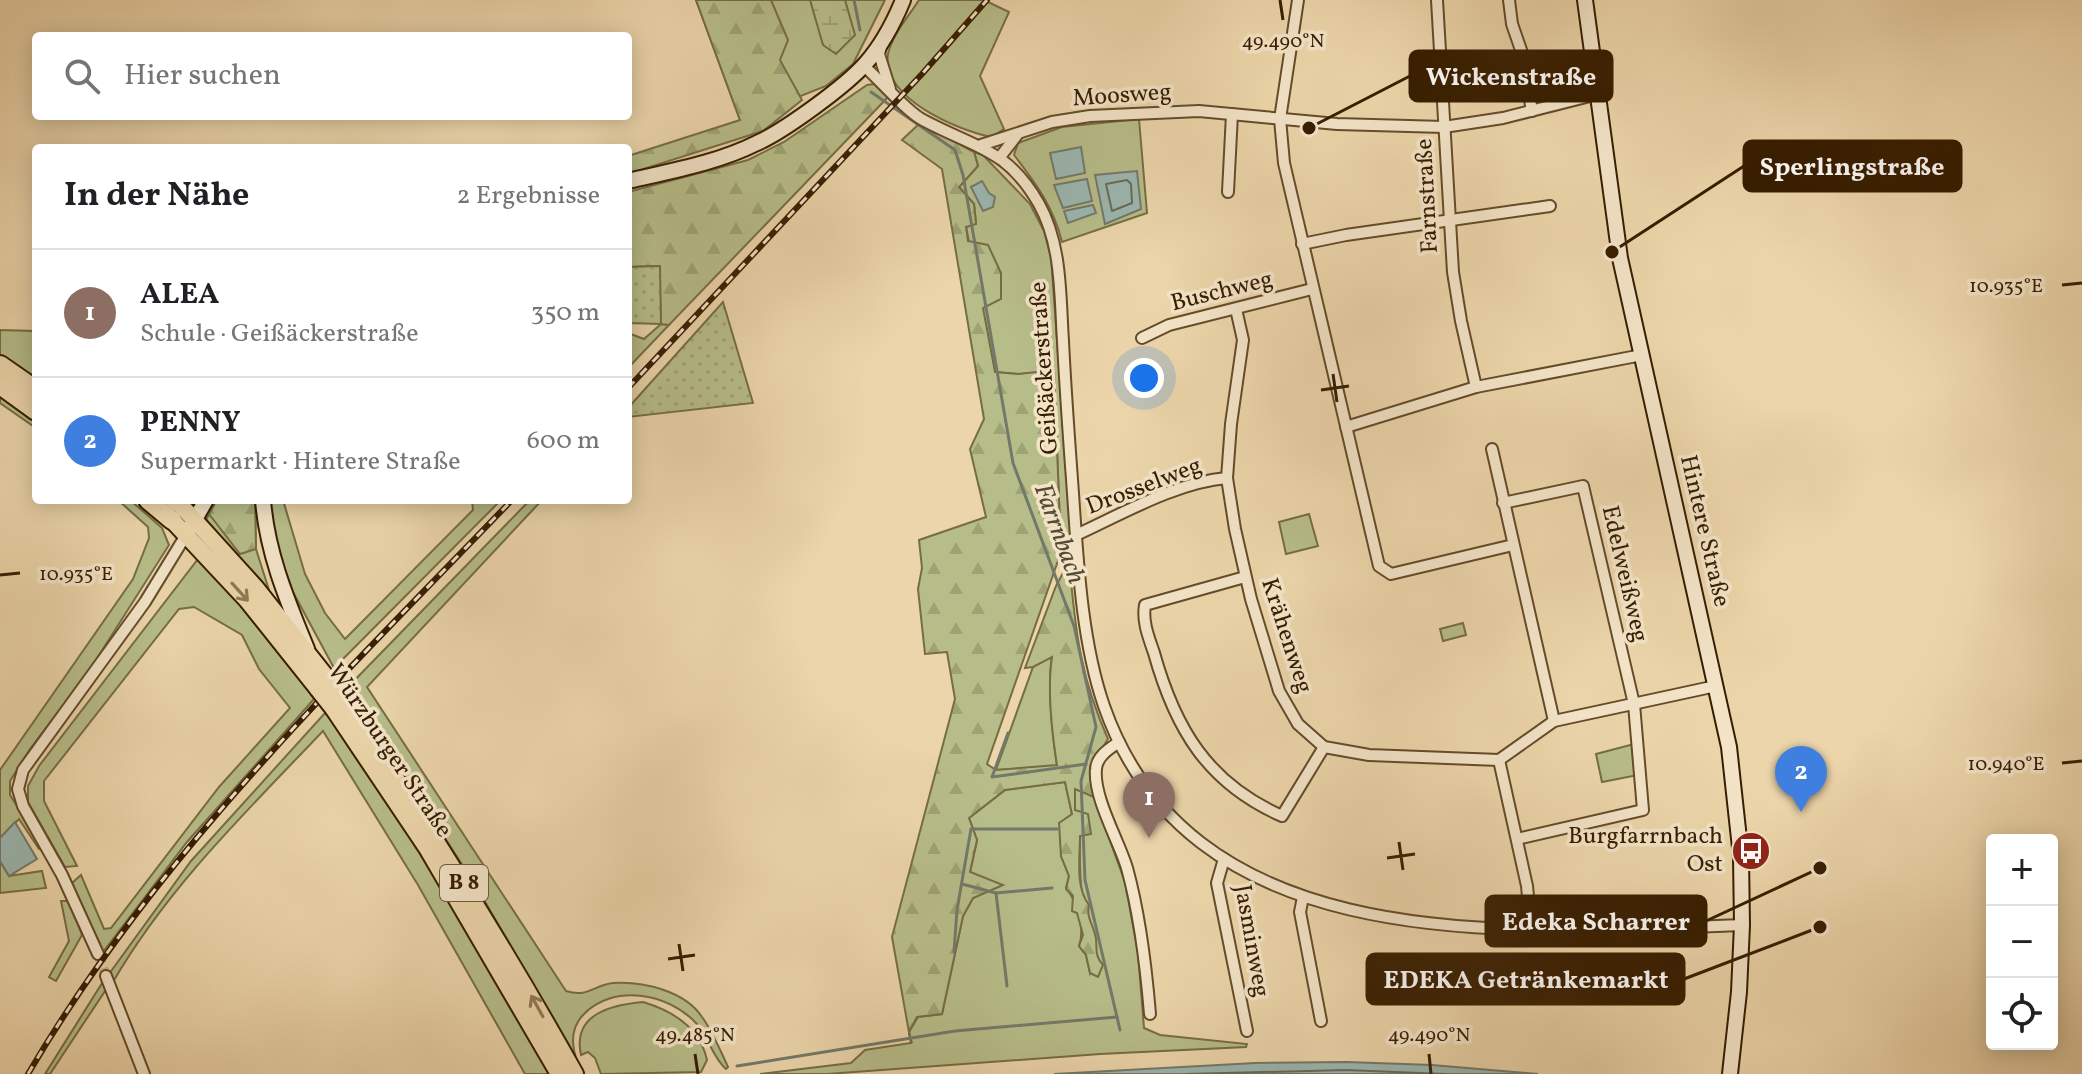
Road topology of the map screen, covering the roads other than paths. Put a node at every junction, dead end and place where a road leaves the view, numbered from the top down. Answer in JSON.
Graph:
{"nodes":[{"id":1,"x":903,"y":0,"type":"edge"},
{"id":2,"x":1298,"y":0,"type":"edge"},
{"id":3,"x":1437,"y":0,"type":"edge"},
{"id":4,"x":1509,"y":0,"type":"edge"},
{"id":5,"x":1585,"y":0,"type":"edge"},
{"id":6,"x":882,"y":39,"type":"junction"},
{"id":7,"x":864,"y":66,"type":"junction"},
{"id":8,"x":891,"y":91,"type":"junction"},
{"id":9,"x":1598,"y":94,"type":"junction"},
{"id":10,"x":1532,"y":111,"type":"junction"},
{"id":11,"x":1232,"y":114,"type":"junction"},
{"id":12,"x":1280,"y":119,"type":"junction"},
{"id":13,"x":1444,"y":127,"type":"junction"},
{"id":14,"x":1017,"y":135,"type":"junction"},
{"id":15,"x":981,"y":145,"type":"junction"},
{"id":16,"x":1000,"y":157,"type":"junction"},
{"id":17,"x":632,"y":180,"type":"edge"},
{"id":18,"x":1228,"y":192,"type":"dead end"},
{"id":19,"x":1550,"y":206,"type":"dead end"},
{"id":20,"x":1450,"y":221,"type":"junction"},
{"id":21,"x":1302,"y":244,"type":"junction"},
{"id":22,"x":1312,"y":289,"type":"junction"},
{"id":23,"x":1236,"y":309,"type":"junction"},
{"id":24,"x":1142,"y":338,"type":"dead end"},
{"id":25,"x":1642,"y":355,"type":"junction"},
{"id":26,"x":0,"y":365,"type":"edge"},
{"id":27,"x":0,"y":385,"type":"edge"},
{"id":28,"x":32,"y":387,"type":"edge"},
{"id":29,"x":1476,"y":387,"type":"junction"},
{"id":30,"x":32,"y":408,"type":"edge"},
{"id":31,"x":1346,"y":427,"type":"junction"},
{"id":32,"x":1492,"y":449,"type":"dead end"},
{"id":33,"x":1227,"y":478,"type":"junction"},
{"id":34,"x":1503,"y":503,"type":"junction"},
{"id":35,"x":204,"y":504,"type":"edge"},
{"id":36,"x":263,"y":504,"type":"edge"},
{"id":37,"x":175,"y":508,"type":"edge"},
{"id":38,"x":190,"y":528,"type":"junction"},
{"id":39,"x":1076,"y":535,"type":"junction"},
{"id":40,"x":1513,"y":545,"type":"junction"},
{"id":41,"x":1245,"y":577,"type":"junction"},
{"id":42,"x":311,"y":656,"type":"junction"},
{"id":43,"x":323,"y":683,"type":"junction"},
{"id":44,"x":1716,"y":686,"type":"junction"},
{"id":45,"x":338,"y":703,"type":"junction"},
{"id":46,"x":1634,"y":704,"type":"junction"},
{"id":47,"x":1554,"y":721,"type":"junction"},
{"id":48,"x":1119,"y":742,"type":"junction"},
{"id":49,"x":1324,"y":747,"type":"junction"},
{"id":50,"x":1499,"y":760,"type":"junction"},
{"id":51,"x":1517,"y":839,"type":"junction"},
{"id":52,"x":1224,"y":859,"type":"junction"},
{"id":53,"x":1303,"y":897,"type":"junction"},
{"id":54,"x":1742,"y":925,"type":"junction"},
{"id":55,"x":1531,"y":928,"type":"junction"},
{"id":56,"x":98,"y":954,"type":"tunnel mouth"},
{"id":57,"x":106,"y":976,"type":"tunnel mouth"},
{"id":58,"x":1150,"y":1014,"type":"dead end"},
{"id":59,"x":1321,"y":1021,"type":"dead end"},
{"id":60,"x":1247,"y":1031,"type":"dead end"},
{"id":61,"x":1731,"y":1070,"type":"edge"},
{"id":62,"x":144,"y":1074,"type":"edge"},
{"id":63,"x":559,"y":1074,"type":"edge"},
{"id":64,"x":575,"y":1074,"type":"edge"}],
"edges":[{"from":1,"to":6,"type":"street"},
{"from":2,"to":12,"type":"street"},
{"from":3,"to":13,"type":"street","name":"Farnstraße"},
{"from":4,"to":10,"type":"street"},
{"from":5,"to":9,"type":"street","name":"Hintere Straße"},
{"from":6,"to":7,"type":"street"},
{"from":6,"to":8,"type":"street","name":"Geißäckerstraße"},
{"from":7,"to":8,"type":"street","name":"Geißäckerstraße"},
{"from":7,"to":17,"type":"street"},
{"from":8,"to":15,"type":"street","name":"Geißäckerstraße"},
{"from":9,"to":10,"type":"street","name":"Moosweg"},
{"from":9,"to":25,"type":"street","name":"Hintere Straße"},
{"from":10,"to":13,"type":"street","name":"Moosweg"},
{"from":11,"to":12,"type":"street","name":"Moosweg"},
{"from":11,"to":14,"type":"street","name":"Moosweg"},
{"from":11,"to":18,"type":"street"},
{"from":12,"to":13,"type":"street","name":"Moosweg"},
{"from":12,"to":21,"type":"street"},
{"from":13,"to":20,"type":"street","name":"Farnstraße"},
{"from":14,"to":15,"type":"street","name":"Moosweg"},
{"from":14,"to":16,"type":"street"},
{"from":15,"to":16,"type":"street","name":"Geißäckerstraße"},
{"from":16,"to":39,"type":"street","name":"Geißäckerstraße"},
{"from":19,"to":20,"type":"street"},
{"from":20,"to":21,"type":"street"},
{"from":20,"to":29,"type":"street","name":"Farnstraße"},
{"from":21,"to":22,"type":"street"},
{"from":22,"to":23,"type":"street","name":"Buschweg"},
{"from":22,"to":31,"type":"street"},
{"from":23,"to":24,"type":"street","name":"Buschweg"},
{"from":23,"to":33,"type":"street","name":"Krähenweg"},
{"from":25,"to":29,"type":"street"},
{"from":25,"to":44,"type":"street","name":"Hintere Straße"},
{"from":26,"to":28,"type":"highway"},
{"from":27,"to":30,"type":"highway"},
{"from":29,"to":31,"type":"street"},
{"from":31,"to":40,"type":"street"},
{"from":32,"to":34,"type":"street"},
{"from":33,"to":39,"type":"street","name":"Drosselweg"},
{"from":33,"to":41,"type":"street","name":"Krähenweg"},
{"from":34,"to":40,"type":"street"},
{"from":34,"to":46,"type":"street","name":"Edelweißweg"},
{"from":35,"to":38,"type":"street"},
{"from":36,"to":42,"type":"street"},
{"from":37,"to":38,"type":"main road","name":"Würzburger Straße","number":"B 8"},
{"from":38,"to":42,"type":"main road","name":"Würzburger Straße","number":"B 8"},
{"from":38,"to":43,"type":"main road","name":"Würzburger Straße","number":"B 8","one_way":true},
{"from":38,"to":56,"type":"street"},
{"from":39,"to":48,"type":"street","name":"Geißäckerstraße"},
{"from":40,"to":47,"type":"street"},
{"from":41,"to":49,"type":"street","name":"Krähenweg"},
{"from":41,"to":49,"type":"street"},
{"from":42,"to":43,"type":"main road","name":"Würzburger Straße","number":"B 8"},
{"from":43,"to":45,"type":"main road","name":"Würzburger Straße","number":"B 8","bridge":true},
{"from":44,"to":46,"type":"street"},
{"from":44,"to":54,"type":"street","name":"Hintere Straße"},
{"from":45,"to":63,"type":"main road","name":"Würzburger Straße","number":"B 8"},
{"from":64,"to":45,"type":"main road","name":"Würzburger Straße","number":"B 8","one_way":true},
{"from":46,"to":47,"type":"street"},
{"from":46,"to":51,"type":"street"},
{"from":47,"to":50,"type":"street"},
{"from":48,"to":52,"type":"street","name":"Geißäckerstraße"},
{"from":48,"to":58,"type":"street"},
{"from":49,"to":50,"type":"street"},
{"from":50,"to":51,"type":"street"},
{"from":51,"to":55,"type":"street"},
{"from":52,"to":53,"type":"street","name":"Geißäckerstraße"},
{"from":52,"to":60,"type":"street","name":"Jasminweg"},
{"from":53,"to":55,"type":"street","name":"Geißäckerstraße"},
{"from":53,"to":59,"type":"street"},
{"from":54,"to":55,"type":"street","name":"Geißäckerstraße"},
{"from":54,"to":61,"type":"street","name":"Hintere Straße"},
{"from":57,"to":62,"type":"street"}]}
